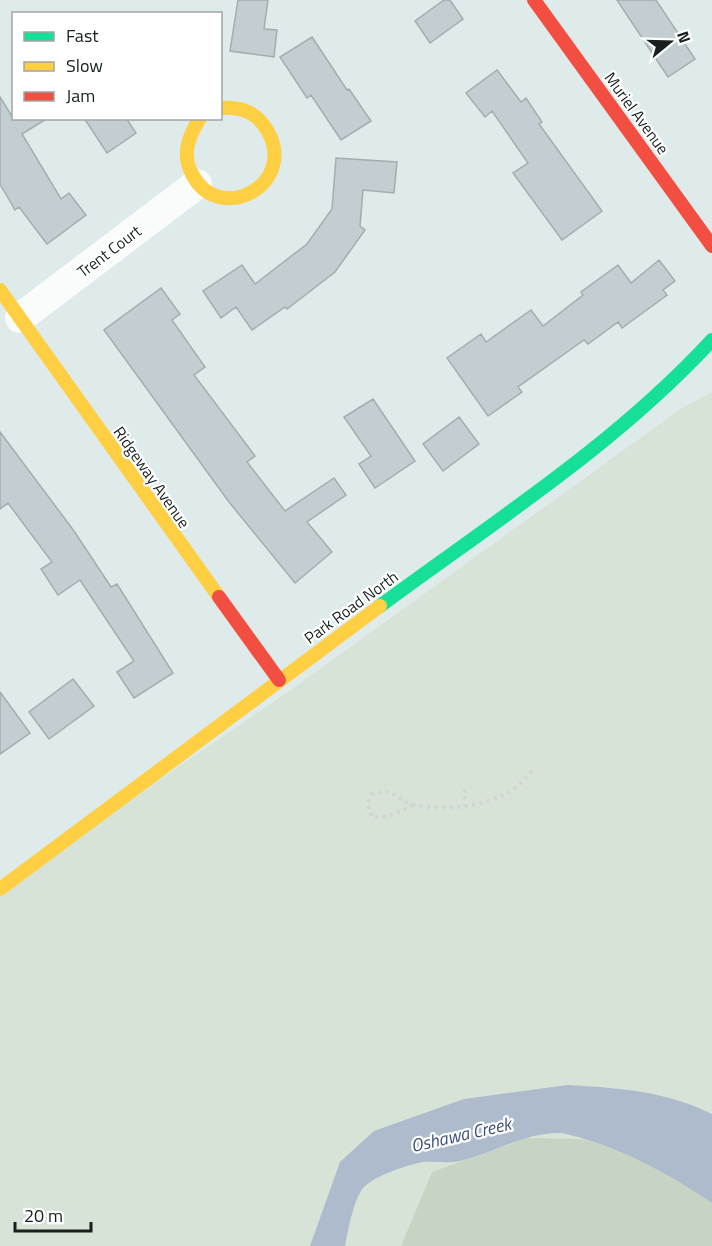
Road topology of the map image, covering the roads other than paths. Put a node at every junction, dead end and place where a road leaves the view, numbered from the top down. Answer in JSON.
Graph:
{"nodes":[{"id":1,"x":534,"y":0,"type":"edge"},
{"id":2,"x":222,"y":108,"type":"edge"},
{"id":3,"x":198,"y":120,"type":"edge"},
{"id":4,"x":197,"y":184,"type":"junction"},
{"id":5,"x":712,"y":246,"type":"edge"},
{"id":6,"x":0,"y":290,"type":"edge"},
{"id":7,"x":20,"y":318,"type":"junction"},
{"id":8,"x":712,"y":340,"type":"edge"},
{"id":9,"x":279,"y":680,"type":"junction"},
{"id":10,"x":3,"y":880,"type":"edge"}],
"edges":[{"from":1,"to":5,"type":"street","name":"Muriel Avenue"},
{"from":2,"to":4,"type":"street"},
{"from":3,"to":4,"type":"street"},
{"from":4,"to":7,"type":"street","name":"Trent Court"},
{"from":6,"to":7,"type":"street","name":"Ridgeway Avenue"},
{"from":7,"to":9,"type":"street","name":"Ridgeway Avenue"},
{"from":8,"to":9,"type":"street","name":"Park Road North"},
{"from":9,"to":10,"type":"street","name":"Park Road North"}]}
